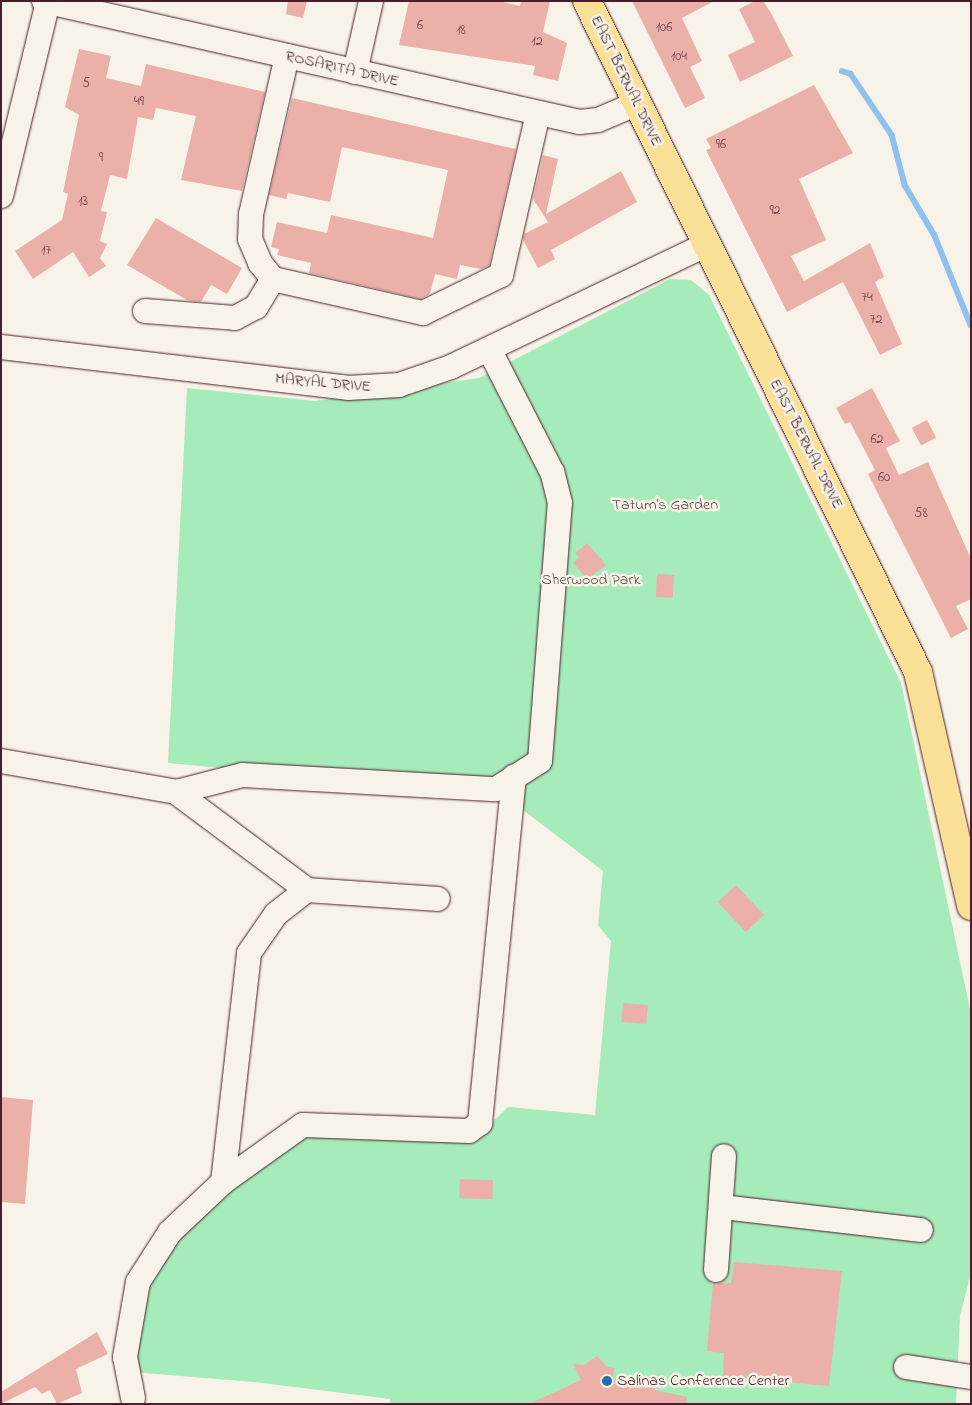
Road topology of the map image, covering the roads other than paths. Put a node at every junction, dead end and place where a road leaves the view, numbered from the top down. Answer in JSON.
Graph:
{"nodes":[{"id":1,"x":371,"y":1,"type":"edge"},
{"id":2,"x":587,"y":1,"type":"edge"},
{"id":3,"x":46,"y":2,"type":"edge"},
{"id":4,"x":287,"y":56,"type":"junction"},
{"id":5,"x":355,"y":72,"type":"junction"},
{"id":6,"x":638,"y":103,"type":"junction"},
{"id":7,"x":538,"y":114,"type":"junction"},
{"id":8,"x":1,"y":196,"type":"edge"},
{"id":9,"x":706,"y":245,"type":"junction"},
{"id":10,"x":274,"y":278,"type":"junction"},
{"id":11,"x":145,"y":311,"type":"dead end"},
{"id":12,"x":1,"y":347,"type":"edge"},
{"id":13,"x":489,"y":349,"type":"junction"},
{"id":14,"x":1,"y":761,"type":"edge"},
{"id":15,"x":514,"y":777,"type":"junction"},
{"id":16,"x":176,"y":792,"type":"junction"},
{"id":17,"x":308,"y":890,"type":"junction"},
{"id":18,"x":438,"y":899,"type":"dead end"},
{"id":19,"x":971,"y":906,"type":"edge"},
{"id":20,"x":724,"y":1156,"type":"dead end"},
{"id":21,"x":223,"y":1182,"type":"junction"},
{"id":22,"x":722,"y":1207,"type":"junction"},
{"id":23,"x":921,"y":1230,"type":"dead end"},
{"id":24,"x":716,"y":1270,"type":"dead end"},
{"id":25,"x":906,"y":1367,"type":"dead end"},
{"id":26,"x":971,"y":1377,"type":"edge"},
{"id":27,"x":133,"y":1398,"type":"dead end"}],
"edges":[{"from":1,"to":5,"type":"street"},
{"from":2,"to":6,"type":"main road","name":"EAST BERNAL DRIVE"},
{"from":3,"to":4,"type":"street","name":"ROSARITA DRIVE"},
{"from":3,"to":8,"type":"street"},
{"from":4,"to":5,"type":"street","name":"ROSARITA DRIVE"},
{"from":4,"to":10,"type":"street"},
{"from":5,"to":7,"type":"street","name":"ROSARITA DRIVE"},
{"from":6,"to":7,"type":"street","name":"ROSARITA DRIVE"},
{"from":6,"to":9,"type":"main road","name":"EAST BERNAL DRIVE"},
{"from":7,"to":10,"type":"street"},
{"from":9,"to":13,"type":"street","name":"MARYAL DRIVE"},
{"from":9,"to":19,"type":"main road","name":"EAST BERNAL DRIVE"},
{"from":10,"to":11,"type":"street"},
{"from":12,"to":13,"type":"street","name":"MARYAL DRIVE"},
{"from":13,"to":15,"type":"street"},
{"from":14,"to":16,"type":"street"},
{"from":15,"to":16,"type":"street"},
{"from":15,"to":21,"type":"street"},
{"from":16,"to":17,"type":"street"},
{"from":17,"to":18,"type":"street"},
{"from":17,"to":21,"type":"street"},
{"from":20,"to":22,"type":"street"},
{"from":21,"to":27,"type":"street"},
{"from":22,"to":23,"type":"street"},
{"from":22,"to":24,"type":"street"},
{"from":25,"to":26,"type":"street"}]}
